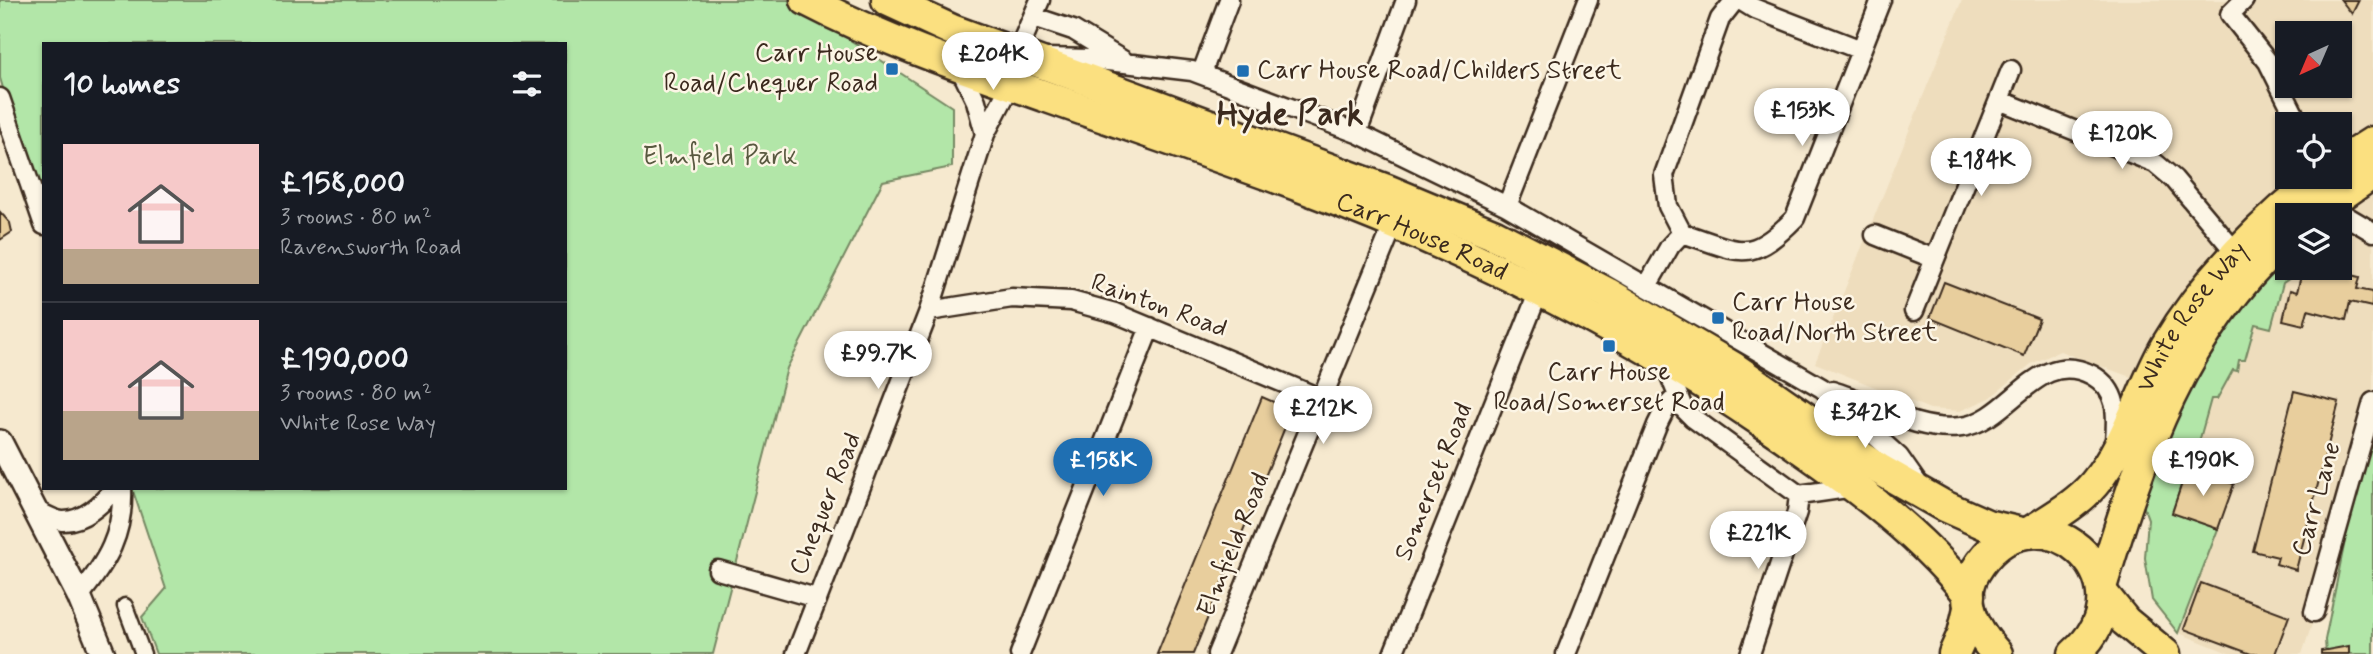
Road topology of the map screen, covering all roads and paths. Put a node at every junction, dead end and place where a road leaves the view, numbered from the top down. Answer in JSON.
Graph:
{"nodes":[{"id":1,"x":806,"y":0,"type":"edge"},
{"id":2,"x":887,"y":0,"type":"edge"},
{"id":3,"x":1229,"y":0,"type":"edge"},
{"id":4,"x":1406,"y":0,"type":"edge"},
{"id":5,"x":1588,"y":0,"type":"edge"},
{"id":6,"x":1737,"y":0,"type":"edge"},
{"id":7,"x":1881,"y":0,"type":"edge"},
{"id":8,"x":2244,"y":0,"type":"edge"},
{"id":9,"x":1037,"y":8,"type":"edge"},
{"id":10,"x":1861,"y":50,"type":"junction"},
{"id":11,"x":1020,"y":56,"type":"junction"},
{"id":12,"x":1125,"y":62,"type":"junction"},
{"id":13,"x":959,"y":66,"type":"junction"},
{"id":14,"x":2011,"y":70,"type":"dead end"},
{"id":15,"x":1206,"y":75,"type":"junction"},
{"id":16,"x":1012,"y":84,"type":"junction"},
{"id":17,"x":0,"y":99,"type":"edge"},
{"id":18,"x":1999,"y":100,"type":"junction"},
{"id":19,"x":2294,"y":112,"type":"edge"},
{"id":20,"x":1356,"y":133,"type":"junction"},
{"id":21,"x":985,"y":134,"type":"junction"},
{"id":22,"x":2373,"y":142,"type":"edge"},
{"id":23,"x":2352,"y":155,"type":"edge"},
{"id":24,"x":2373,"y":173,"type":"edge"},
{"id":25,"x":2305,"y":189,"type":"edge"},
{"id":26,"x":2330,"y":203,"type":"edge"},
{"id":27,"x":1507,"y":206,"type":"junction"},
{"id":28,"x":42,"y":219,"type":"edge"},
{"id":29,"x":2352,"y":220,"type":"edge"},
{"id":30,"x":1394,"y":223,"type":"junction"},
{"id":31,"x":2373,"y":232,"type":"edge"},
{"id":32,"x":1682,"y":233,"type":"junction"},
{"id":33,"x":1875,"y":235,"type":"dead end"},
{"id":34,"x":2275,"y":248,"type":"edge"},
{"id":35,"x":2237,"y":254,"type":"junction"},
{"id":36,"x":1935,"y":259,"type":"junction"},
{"id":37,"x":1647,"y":286,"type":"junction"},
{"id":38,"x":1539,"y":291,"type":"junction"},
{"id":39,"x":929,"y":311,"type":"junction"},
{"id":40,"x":1914,"y":311,"type":"dead end"},
{"id":41,"x":1150,"y":327,"type":"junction"},
{"id":42,"x":1663,"y":359,"type":"junction"},
{"id":43,"x":1822,"y":388,"type":"junction"},
{"id":44,"x":1677,"y":396,"type":"junction"},
{"id":45,"x":1322,"y":399,"type":"junction"},
{"id":46,"x":2373,"y":402,"type":"edge"},
{"id":47,"x":1923,"y":424,"type":"junction"},
{"id":48,"x":0,"y":442,"type":"edge"},
{"id":49,"x":1896,"y":453,"type":"junction"},
{"id":50,"x":2114,"y":453,"type":"junction"},
{"id":51,"x":1854,"y":487,"type":"junction"},
{"id":52,"x":112,"y":490,"type":"edge"},
{"id":53,"x":122,"y":490,"type":"edge"},
{"id":54,"x":1799,"y":495,"type":"junction"},
{"id":55,"x":1926,"y":496,"type":"junction"},
{"id":56,"x":35,"y":510,"type":"junction"},
{"id":57,"x":2026,"y":532,"type":"junction"},
{"id":58,"x":718,"y":570,"type":"dead end"},
{"id":59,"x":2103,"y":590,"type":"junction"},
{"id":60,"x":79,"y":596,"type":"junction"},
{"id":61,"x":816,"y":598,"type":"junction"},
{"id":62,"x":1969,"y":602,"type":"junction"},
{"id":63,"x":125,"y":606,"type":"dead end"},
{"id":64,"x":2314,"y":612,"type":"dead end"},
{"id":65,"x":103,"y":654,"type":"edge"},
{"id":66,"x":143,"y":654,"type":"edge"},
{"id":67,"x":796,"y":654,"type":"edge"},
{"id":68,"x":1020,"y":654,"type":"edge"},
{"id":69,"x":1217,"y":654,"type":"edge"},
{"id":70,"x":1393,"y":654,"type":"edge"},
{"id":71,"x":1566,"y":654,"type":"edge"},
{"id":72,"x":1750,"y":654,"type":"edge"},
{"id":73,"x":1954,"y":654,"type":"edge"},
{"id":74,"x":1997,"y":654,"type":"edge"},
{"id":75,"x":2074,"y":654,"type":"edge"},
{"id":76,"x":2165,"y":654,"type":"edge"}],
"edges":[{"from":1,"to":13,"type":"highway","name":"Carr House Road"},
{"from":2,"to":11,"type":"highway","name":"Carr House Road"},
{"from":3,"to":15,"type":"street"},
{"from":4,"to":20,"type":"street"},
{"from":5,"to":27,"type":"street"},
{"from":6,"to":10,"type":"street"},
{"from":6,"to":32,"type":"street"},
{"from":7,"to":10,"type":"street"},
{"from":8,"to":19,"type":"street"},
{"from":9,"to":11,"type":"street"},
{"from":9,"to":12,"type":"street"},
{"from":10,"to":32,"type":"street"},
{"from":11,"to":12,"type":"street"},
{"from":11,"to":55,"type":"highway","name":"Carr House Road"},
{"from":12,"to":15,"type":"street"},
{"from":13,"to":16,"type":"highway","name":"Carr House Road"},
{"from":13,"to":21,"type":"street"},
{"from":14,"to":18,"type":"street"},
{"from":15,"to":20,"type":"street"},
{"from":16,"to":21,"type":"street","name":"Chequer Road"},
{"from":16,"to":30,"type":"highway","name":"Carr House Road"},
{"from":17,"to":28,"type":"street"},
{"from":18,"to":35,"type":"street"},
{"from":18,"to":36,"type":"street"},
{"from":20,"to":27,"type":"street"},
{"from":21,"to":39,"type":"street","name":"Chequer Road"},
{"from":22,"to":23,"type":"highway"},
{"from":24,"to":26,"type":"highway"},
{"from":25,"to":35,"type":"highway","name":"White Rose Way"},
{"from":27,"to":37,"type":"street"},
{"from":29,"to":31,"type":"street"},
{"from":30,"to":38,"type":"highway","name":"Carr House Road"},
{"from":30,"to":45,"type":"street","name":"Elmfield Road"},
{"from":32,"to":37,"type":"street"},
{"from":33,"to":36,"type":"street"},
{"from":34,"to":59,"type":"highway","name":"White Rose Way"},
{"from":35,"to":50,"type":"highway","name":"White Rose Way"},
{"from":36,"to":40,"type":"street"},
{"from":37,"to":43,"type":"street"},
{"from":38,"to":42,"type":"highway","name":"Carr House Road"},
{"from":38,"to":70,"type":"street","name":"Somerset Road"},
{"from":39,"to":41,"type":"street","name":"Rainton Road"},
{"from":39,"to":61,"type":"street","name":"Chequer Road"},
{"from":41,"to":45,"type":"street","name":"Rainton Road"},
{"from":41,"to":68,"type":"street"},
{"from":42,"to":44,"type":"street"},
{"from":42,"to":51,"type":"highway","name":"Carr House Road"},
{"from":43,"to":47,"type":"street"},
{"from":43,"to":49,"type":"street"},
{"from":44,"to":54,"type":"street"},
{"from":44,"to":71,"type":"street"},
{"from":45,"to":69,"type":"street","name":"Elmfield Road"},
{"from":46,"to":64,"type":"street","name":"Carr Lane"},
{"from":47,"to":49,"type":"street"},
{"from":47,"to":50,"type":"street"},
{"from":48,"to":56,"type":"street"},
{"from":49,"to":55,"type":"street"},
{"from":50,"to":57,"type":"highway","name":"White Rose Way"},
{"from":51,"to":54,"type":"street"},
{"from":51,"to":62,"type":"highway","name":"Carr House Road"},
{"from":52,"to":56,"type":"street"},
{"from":53,"to":60,"type":"street"},
{"from":54,"to":72,"type":"street"},
{"from":55,"to":57,"type":"highway","name":"Carr House Road"},
{"from":56,"to":60,"type":"street"},
{"from":57,"to":59,"type":"highway","name":"Carr House Road"},
{"from":57,"to":62,"type":"highway","name":"White Rose Way"},
{"from":58,"to":61,"type":"street"},
{"from":59,"to":75,"type":"highway","name":"White Rose Way"},
{"from":59,"to":76,"type":"highway"},
{"from":60,"to":65,"type":"street"},
{"from":61,"to":67,"type":"street","name":"Chequer Road"},
{"from":62,"to":73,"type":"highway","name":"White Rose Way"},
{"from":62,"to":74,"type":"highway","name":"Carr House Road"},
{"from":63,"to":66,"type":"street"}]}
